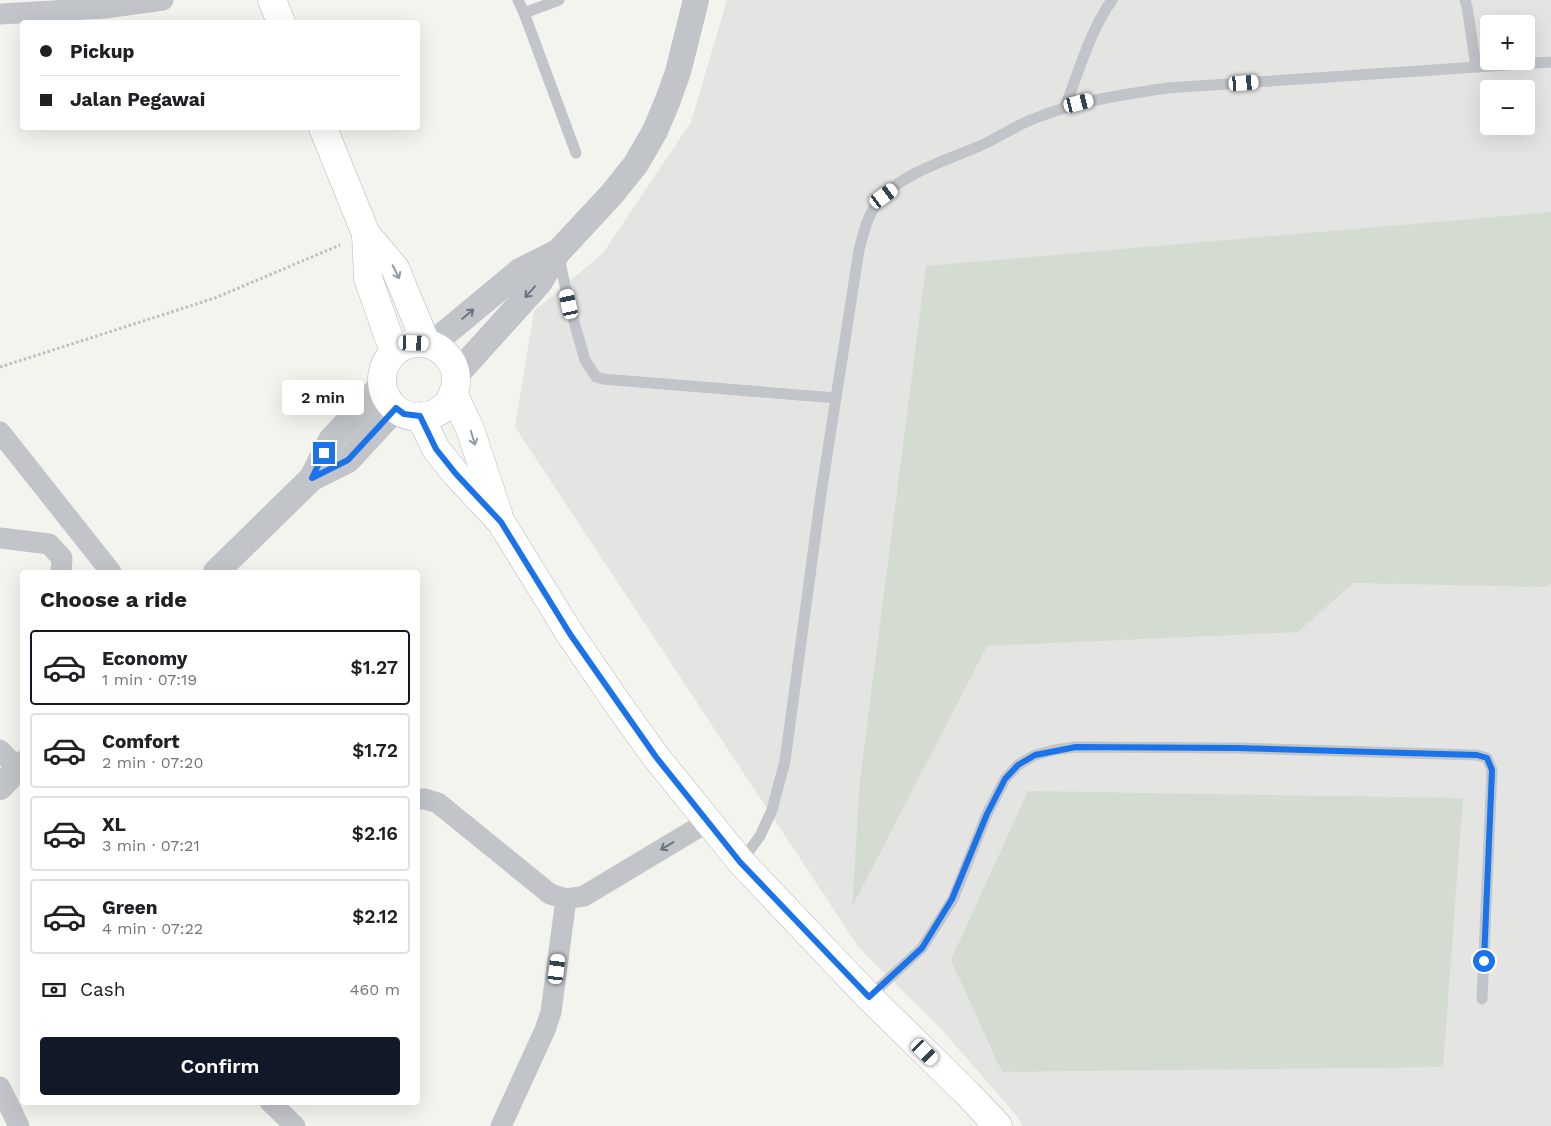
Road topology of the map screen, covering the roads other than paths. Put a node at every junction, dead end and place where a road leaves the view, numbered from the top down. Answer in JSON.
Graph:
{"nodes":[{"id":1,"x":163,"y":0,"type":"edge"},
{"id":2,"x":272,"y":0,"type":"edge"},
{"id":3,"x":518,"y":0,"type":"edge"},
{"id":4,"x":559,"y":0,"type":"edge"},
{"id":5,"x":696,"y":0,"type":"edge"},
{"id":6,"x":1112,"y":0,"type":"edge"},
{"id":7,"x":1465,"y":0,"type":"edge"},
{"id":8,"x":524,"y":12,"type":"junction"},
{"id":9,"x":0,"y":14,"type":"edge"},
{"id":10,"x":280,"y":20,"type":"edge"},
{"id":11,"x":1551,"y":62,"type":"edge"},
{"id":12,"x":1476,"y":66,"type":"junction"},
{"id":13,"x":1065,"y":107,"type":"junction"},
{"id":14,"x":325,"y":130,"type":"edge"},
{"id":15,"x":576,"y":153,"type":"dead end"},
{"id":16,"x":366,"y":234,"type":"junction"},
{"id":17,"x":558,"y":252,"type":"junction"},
{"id":18,"x":428,"y":344,"type":"junction"},
{"id":19,"x":394,"y":352,"type":"junction"},
{"id":20,"x":454,"y":384,"type":"junction"},
{"id":21,"x":382,"y":385,"type":"junction"},
{"id":22,"x":836,"y":398,"type":"junction"},
{"id":23,"x":408,"y":412,"type":"junction"},
{"id":24,"x":0,"y":432,"type":"edge"},
{"id":25,"x":312,"y":478,"type":"junction"},
{"id":26,"x":501,"y":522,"type":"junction"},
{"id":27,"x":0,"y":538,"type":"edge"},
{"id":28,"x":61,"y":570,"type":"edge"},
{"id":29,"x":109,"y":570,"type":"edge"},
{"id":30,"x":218,"y":570,"type":"edge"},
{"id":31,"x":0,"y":750,"type":"edge"},
{"id":32,"x":13,"y":773,"type":"edge"},
{"id":33,"x":420,"y":798,"type":"edge"},
{"id":34,"x":709,"y":821,"type":"junction"},
{"id":35,"x":740,"y":862,"type":"junction"},
{"id":36,"x":566,"y":899,"type":"junction"},
{"id":37,"x":869,"y":997,"type":"junction"},
{"id":38,"x":1482,"y":999,"type":"dead end"},
{"id":39,"x":0,"y":1087,"type":"edge"},
{"id":40,"x":273,"y":1105,"type":"edge"},
{"id":41,"x":19,"y":1126,"type":"edge"},
{"id":42,"x":295,"y":1126,"type":"edge"},
{"id":43,"x":501,"y":1126,"type":"edge"},
{"id":44,"x":998,"y":1126,"type":"edge"}],
"edges":[{"from":1,"to":9,"type":"street"},
{"from":2,"to":10,"type":"main road"},
{"from":3,"to":8,"type":"lane"},
{"from":4,"to":8,"type":"lane"},
{"from":5,"to":17,"type":"street"},
{"from":6,"to":13,"type":"lane"},
{"from":7,"to":12,"type":"lane"},
{"from":8,"to":15,"type":"lane"},
{"from":11,"to":12,"type":"lane"},
{"from":12,"to":13,"type":"lane"},
{"from":13,"to":22,"type":"lane"},
{"from":14,"to":16,"type":"main road"},
{"from":16,"to":18,"type":"main road","one_way":true},
{"from":16,"to":19,"type":"main road"},
{"from":18,"to":17,"type":"street","one_way":true},
{"from":17,"to":20,"type":"street","one_way":true},
{"from":17,"to":22,"type":"lane"},
{"from":18,"to":19,"type":"main road"},
{"from":18,"to":20,"type":"main road"},
{"from":19,"to":21,"type":"main road"},
{"from":20,"to":23,"type":"main road"},
{"from":20,"to":26,"type":"main road","one_way":true},
{"from":21,"to":23,"type":"main road"},
{"from":21,"to":25,"type":"street"},
{"from":22,"to":35,"type":"lane"},
{"from":23,"to":25,"type":"street"},
{"from":23,"to":26,"type":"main road"},
{"from":24,"to":29,"type":"street"},
{"from":25,"to":30,"type":"street"},
{"from":26,"to":34,"type":"main road"},
{"from":27,"to":28,"type":"street"},
{"from":31,"to":32,"type":"street"},
{"from":33,"to":36,"type":"street"},
{"from":34,"to":35,"type":"main road"},
{"from":34,"to":36,"type":"street","one_way":true},
{"from":35,"to":37,"type":"main road"},
{"from":36,"to":43,"type":"street"},
{"from":37,"to":38,"type":"lane"},
{"from":37,"to":44,"type":"main road"},
{"from":39,"to":41,"type":"street"},
{"from":40,"to":42,"type":"street"}]}
